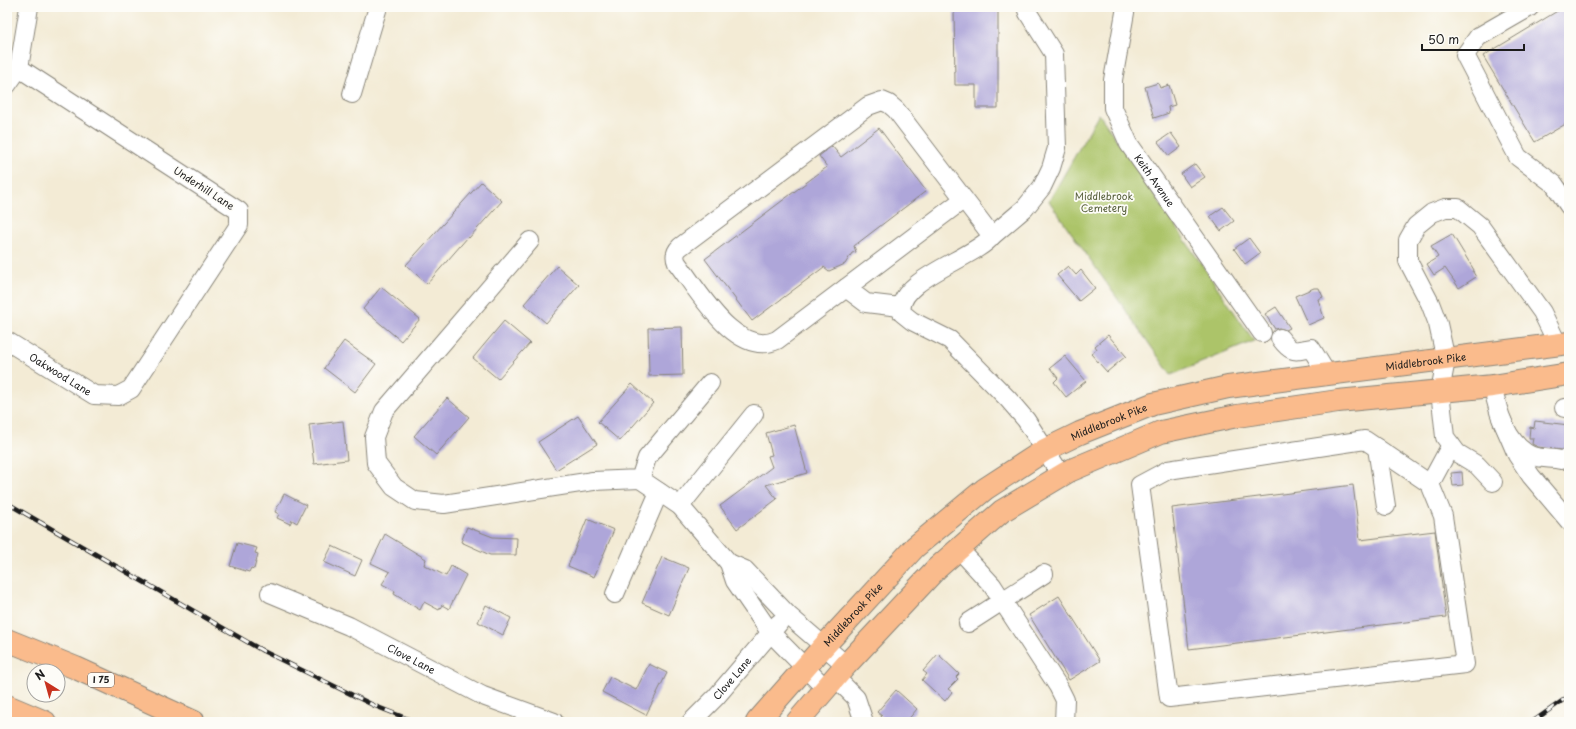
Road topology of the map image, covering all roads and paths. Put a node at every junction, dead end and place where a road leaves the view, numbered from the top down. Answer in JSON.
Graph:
{"nodes":[{"id":1,"x":29,"y":7,"type":"edge"},
{"id":2,"x":378,"y":7,"type":"edge"},
{"id":3,"x":1026,"y":7,"type":"edge"},
{"id":4,"x":1126,"y":7,"type":"edge"},
{"id":5,"x":1530,"y":7,"type":"edge"},
{"id":6,"x":19,"y":68,"type":"junction"},
{"id":7,"x":7,"y":85,"type":"edge"},
{"id":8,"x":352,"y":94,"type":"dead end"},
{"id":9,"x":964,"y":199,"type":"junction"},
{"id":10,"x":1569,"y":206,"type":"edge"},
{"id":11,"x":992,"y":236,"type":"junction"},
{"id":12,"x":530,"y":240,"type":"dead end"},
{"id":13,"x":846,"y":288,"type":"junction"},
{"id":14,"x":900,"y":307,"type":"junction"},
{"id":15,"x":1262,"y":333,"type":"dead end"},
{"id":16,"x":1280,"y":338,"type":"dead end"},
{"id":17,"x":7,"y":340,"type":"edge"},
{"id":18,"x":1564,"y":344,"type":"edge"},
{"id":19,"x":1446,"y":360,"type":"junction"},
{"id":20,"x":1327,"y":374,"type":"junction"},
{"id":21,"x":1569,"y":374,"type":"edge"},
{"id":22,"x":710,"y":383,"type":"dead end"},
{"id":23,"x":1493,"y":386,"type":"junction"},
{"id":24,"x":1440,"y":391,"type":"junction"},
{"id":25,"x":118,"y":396,"type":"joint"},
{"id":26,"x":754,"y":414,"type":"dead end"},
{"id":27,"x":1501,"y":418,"type":"junction"},
{"id":28,"x":1451,"y":445,"type":"junction"},
{"id":29,"x":1377,"y":448,"type":"junction"},
{"id":30,"x":1045,"y":450,"type":"junction"},
{"id":31,"x":1561,"y":460,"type":"dead end"},
{"id":32,"x":1062,"y":476,"type":"junction"},
{"id":33,"x":640,"y":479,"type":"junction"},
{"id":34,"x":1493,"y":482,"type":"dead end"},
{"id":35,"x":1430,"y":484,"type":"junction"},
{"id":36,"x":659,"y":492,"type":"junction"},
{"id":37,"x":680,"y":506,"type":"junction"},
{"id":38,"x":1386,"y":506,"type":"dead end"},
{"id":39,"x":1569,"y":521,"type":"edge"},
{"id":40,"x":959,"y":549,"type":"junction"},
{"id":41,"x":729,"y":563,"type":"junction"},
{"id":42,"x":1044,"y":574,"type":"dead end"},
{"id":43,"x":270,"y":593,"type":"dead end"},
{"id":44,"x":615,"y":594,"type":"dead end"},
{"id":45,"x":1002,"y":601,"type":"junction"},
{"id":46,"x":788,"y":614,"type":"junction"},
{"id":47,"x":968,"y":624,"type":"dead end"},
{"id":48,"x":770,"y":632,"type":"junction"},
{"id":49,"x":7,"y":640,"type":"edge"},
{"id":50,"x":824,"y":646,"type":"junction"},
{"id":51,"x":804,"y":668,"type":"junction"},
{"id":52,"x":836,"y":677,"type":"junction"},
{"id":53,"x":7,"y":706,"type":"edge"},
{"id":54,"x":45,"y":722,"type":"edge"},
{"id":55,"x":194,"y":722,"type":"edge"},
{"id":56,"x":554,"y":722,"type":"edge"},
{"id":57,"x":691,"y":722,"type":"edge"},
{"id":58,"x":757,"y":722,"type":"edge"},
{"id":59,"x":797,"y":722,"type":"edge"},
{"id":60,"x":864,"y":722,"type":"edge"},
{"id":61,"x":1064,"y":722,"type":"edge"}],
"edges":[{"from":1,"to":6,"type":"street"},
{"from":2,"to":8,"type":"street"},
{"from":3,"to":11,"type":"street"},
{"from":4,"to":15,"type":"street","name":"Keith Avenue"},
{"from":5,"to":10,"type":"street"},
{"from":6,"to":7,"type":"street"},
{"from":6,"to":25,"type":"street","name":"Underhill Lane"},
{"from":9,"to":11,"type":"street"},
{"from":9,"to":13,"type":"street"},
{"from":9,"to":13,"type":"street"},
{"from":11,"to":14,"type":"street"},
{"from":12,"to":33,"type":"street"},
{"from":13,"to":14,"type":"street"},
{"from":14,"to":30,"type":"street"},
{"from":16,"to":20,"type":"street"},
{"from":17,"to":25,"type":"street","name":"Oakwood Lane"},
{"from":18,"to":19,"type":"main road","name":"Middlebrook Pike"},
{"from":18,"to":19,"type":"street"},
{"from":19,"to":20,"type":"main road","name":"Middlebrook Pike"},
{"from":19,"to":24,"type":"street"},
{"from":20,"to":30,"type":"main road","name":"Middlebrook Pike"},
{"from":21,"to":23,"type":"main road"},
{"from":22,"to":33,"type":"street"},
{"from":23,"to":24,"type":"main road"},
{"from":23,"to":27,"type":"street"},
{"from":24,"to":28,"type":"street"},
{"from":24,"to":32,"type":"main road"},
{"from":26,"to":37,"type":"street"},
{"from":27,"to":31,"type":"street"},
{"from":27,"to":39,"type":"street"},
{"from":28,"to":34,"type":"street"},
{"from":28,"to":35,"type":"street"},
{"from":29,"to":35,"type":"street"},
{"from":29,"to":35,"type":"street"},
{"from":29,"to":38,"type":"street"},
{"from":30,"to":32,"type":"street"},
{"from":30,"to":50,"type":"main road","name":"Middlebrook Pike"},
{"from":32,"to":40,"type":"main road"},
{"from":33,"to":36,"type":"street"},
{"from":36,"to":37,"type":"street"},
{"from":36,"to":44,"type":"street"},
{"from":37,"to":41,"type":"street"},
{"from":40,"to":45,"type":"street"},
{"from":40,"to":52,"type":"main road"},
{"from":41,"to":46,"type":"street"},
{"from":41,"to":48,"type":"street"},
{"from":42,"to":45,"type":"street"},
{"from":43,"to":56,"type":"street","name":"Clove Lane"},
{"from":45,"to":47,"type":"street"},
{"from":45,"to":61,"type":"street"},
{"from":46,"to":48,"type":"street","name":"Clove Lane"},
{"from":46,"to":50,"type":"street"},
{"from":48,"to":51,"type":"street"},
{"from":48,"to":57,"type":"street","name":"Clove Lane"},
{"from":49,"to":55,"type":"main road","number":"I 75"},
{"from":50,"to":51,"type":"main road","name":"Middlebrook Pike"},
{"from":50,"to":52,"type":"street"},
{"from":51,"to":52,"type":"street"},
{"from":51,"to":58,"type":"main road","name":"Middlebrook Pike"},
{"from":52,"to":59,"type":"main road"},
{"from":52,"to":60,"type":"street"},
{"from":53,"to":54,"type":"main road"}]}
